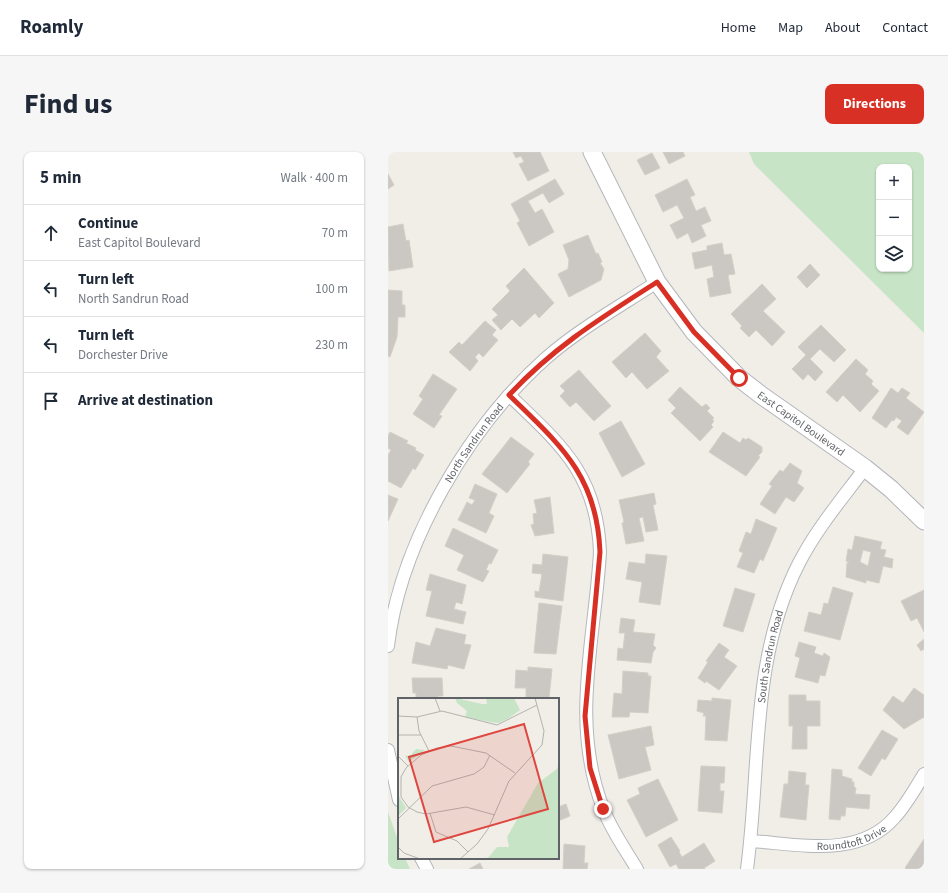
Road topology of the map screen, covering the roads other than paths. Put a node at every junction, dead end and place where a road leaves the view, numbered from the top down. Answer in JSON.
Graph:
{"nodes":[{"id":1,"x":592,"y":152,"type":"edge"},
{"id":2,"x":657,"y":282,"type":"junction"},
{"id":3,"x":509,"y":395,"type":"junction"},
{"id":4,"x":865,"y":468,"type":"junction"},
{"id":5,"x":924,"y":521,"type":"edge"},
{"id":6,"x":388,"y":646,"type":"edge"},
{"id":7,"x":388,"y":750,"type":"edge"},
{"id":8,"x":924,"y":774,"type":"edge"},
{"id":9,"x":398,"y":795,"type":"edge"},
{"id":10,"x":751,"y":841,"type":"junction"},
{"id":11,"x":422,"y":859,"type":"edge"},
{"id":12,"x":427,"y":869,"type":"edge"},
{"id":13,"x":637,"y":869,"type":"edge"},
{"id":14,"x":747,"y":869,"type":"edge"}],
"edges":[{"from":1,"to":2,"type":"street","name":"East Capitol Boulevard"},
{"from":2,"to":3,"type":"street","name":"North Sandrun Road"},
{"from":2,"to":4,"type":"street","name":"East Capitol Boulevard"},
{"from":3,"to":6,"type":"street","name":"North Sandrun Road"},
{"from":3,"to":13,"type":"street"},
{"from":4,"to":5,"type":"street","name":"East Capitol Boulevard"},
{"from":4,"to":10,"type":"street","name":"South Sandrun Road"},
{"from":7,"to":9,"type":"street"},
{"from":8,"to":10,"type":"street","name":"Roundtoft Drive"},
{"from":10,"to":14,"type":"street","name":"South Sandrun Road"},
{"from":11,"to":12,"type":"street"}]}
